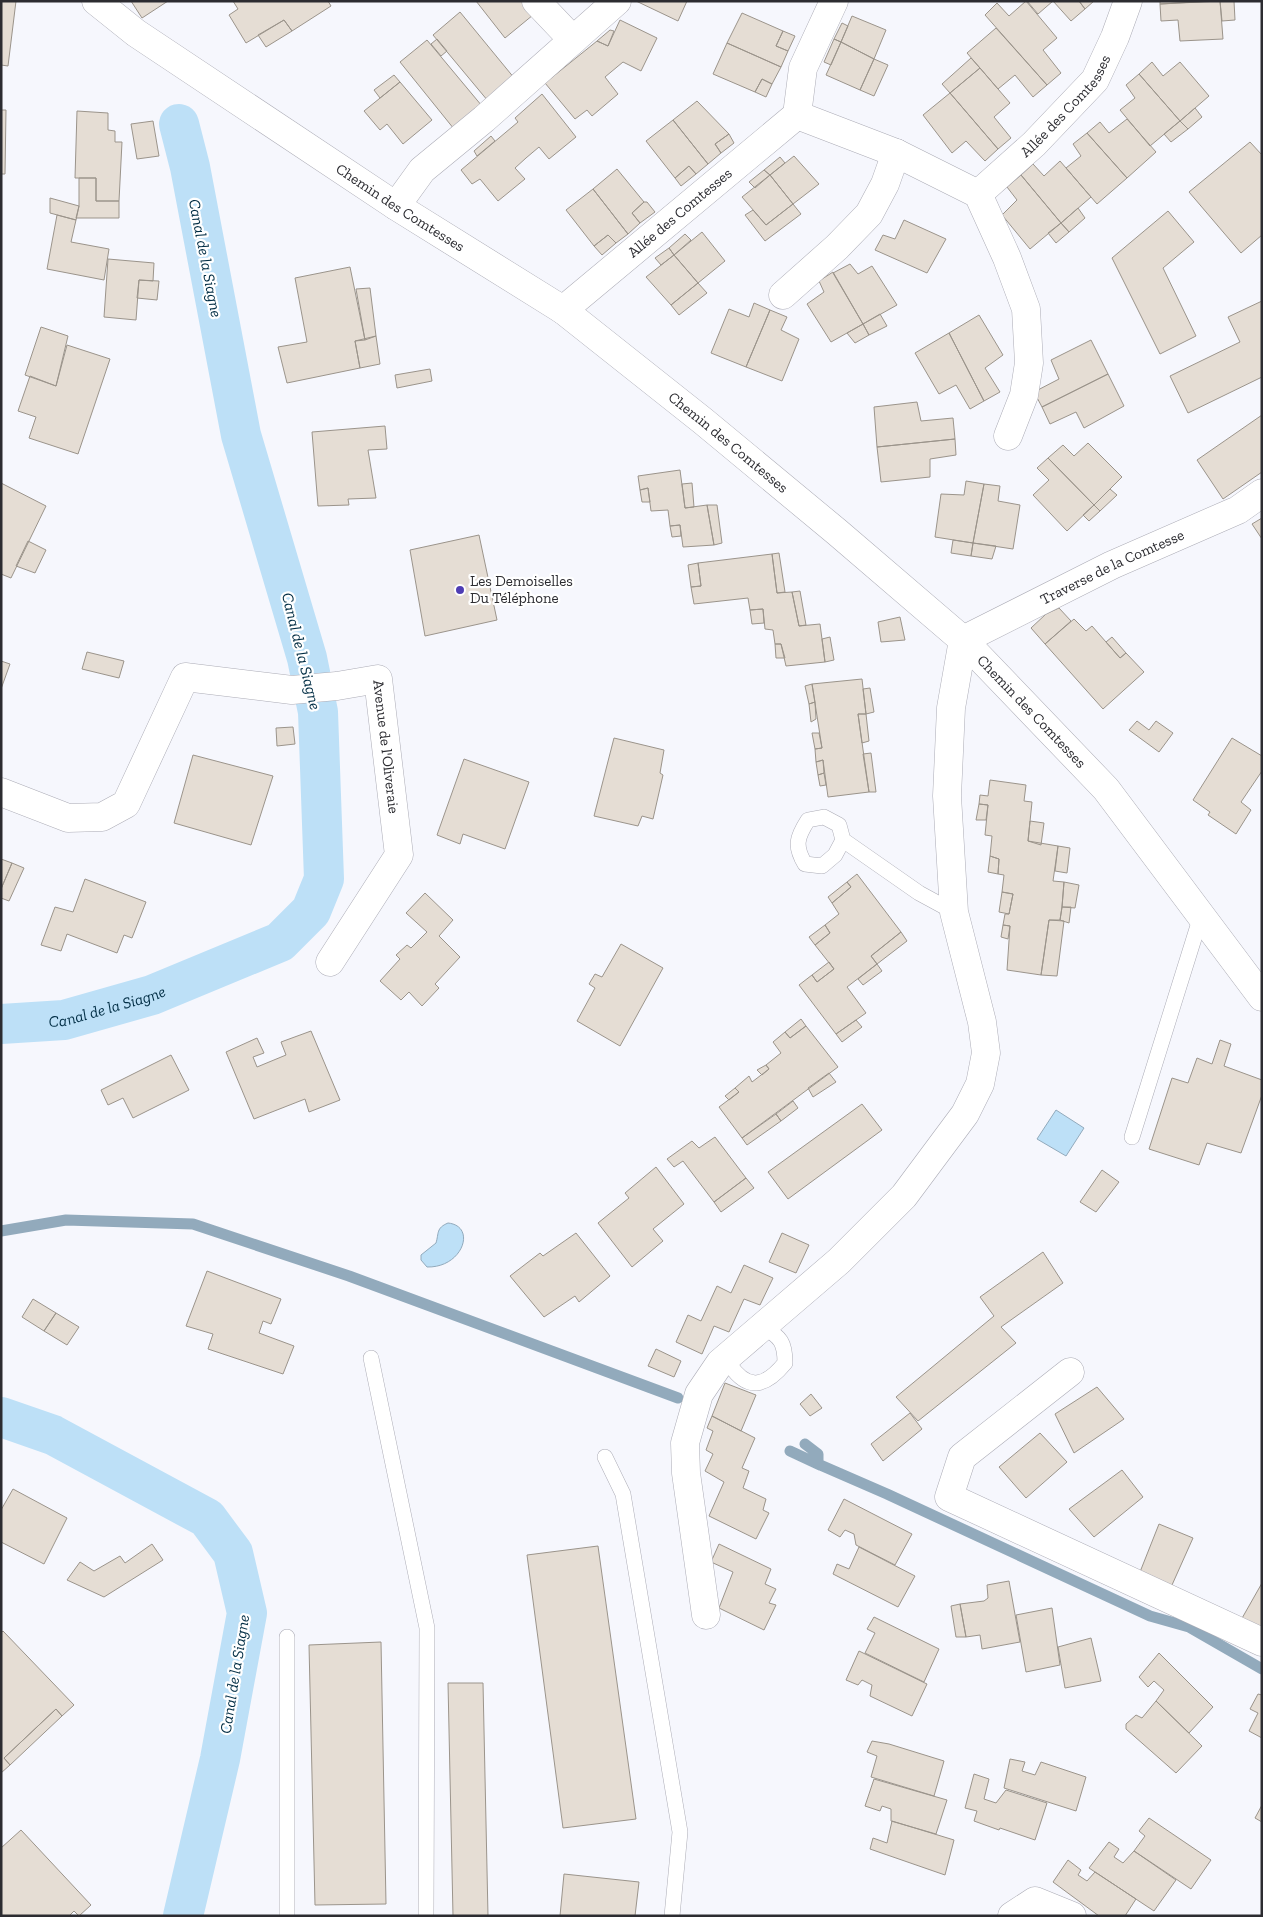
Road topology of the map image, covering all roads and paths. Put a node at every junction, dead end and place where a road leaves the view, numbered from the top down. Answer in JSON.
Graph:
{"nodes":[{"id":1,"x":96,"y":1,"type":"edge"},
{"id":2,"x":536,"y":1,"type":"edge"},
{"id":3,"x":617,"y":1,"type":"edge"},
{"id":4,"x":834,"y":1,"type":"edge"},
{"id":5,"x":1128,"y":1,"type":"edge"},
{"id":6,"x":573,"y":40,"type":"junction"},
{"id":7,"x":798,"y":115,"type":"junction"},
{"id":8,"x":896,"y":153,"type":"junction"},
{"id":9,"x":978,"y":194,"type":"junction"},
{"id":10,"x":396,"y":206,"type":"junction"},
{"id":11,"x":783,"y":295,"type":"dead end"},
{"id":12,"x":563,"y":310,"type":"junction"},
{"id":13,"x":1008,"y":436,"type":"dead end"},
{"id":14,"x":1262,"y":493,"type":"edge"},
{"id":15,"x":963,"y":640,"type":"junction"},
{"id":16,"x":1,"y":792,"type":"edge"},
{"id":17,"x":842,"y":840,"type":"dead end"},
{"id":18,"x":954,"y":912,"type":"junction"},
{"id":19,"x":1201,"y":916,"type":"junction"},
{"id":20,"x":330,"y":962,"type":"dead end"},
{"id":21,"x":1262,"y":997,"type":"edge"},
{"id":22,"x":1132,"y":1137,"type":"dead end"},
{"id":23,"x":763,"y":1327,"type":"junction"},
{"id":24,"x":732,"y":1353,"type":"junction"},
{"id":25,"x":371,"y":1358,"type":"dead end"},
{"id":26,"x":1070,"y":1372,"type":"dead end"},
{"id":27,"x":605,"y":1457,"type":"dead end"},
{"id":28,"x":706,"y":1615,"type":"dead end"},
{"id":29,"x":287,"y":1637,"type":"dead end"},
{"id":30,"x":1262,"y":1642,"type":"edge"},
{"id":31,"x":286,"y":1916,"type":"edge"},
{"id":32,"x":426,"y":1916,"type":"edge"},
{"id":33,"x":672,"y":1916,"type":"edge"},
{"id":34,"x":1012,"y":1916,"type":"edge"},
{"id":35,"x":1072,"y":1916,"type":"edge"}],
"edges":[{"from":1,"to":10,"type":"street","name":"Chemin des Comtesses"},
{"from":2,"to":6,"type":"street"},
{"from":3,"to":6,"type":"street"},
{"from":4,"to":7,"type":"street"},
{"from":5,"to":9,"type":"street","name":"Allée des Comtesses"},
{"from":6,"to":10,"type":"street"},
{"from":7,"to":8,"type":"street"},
{"from":7,"to":12,"type":"street","name":"Allée des Comtesses"},
{"from":8,"to":9,"type":"street"},
{"from":8,"to":11,"type":"street"},
{"from":9,"to":13,"type":"street"},
{"from":10,"to":12,"type":"street","name":"Chemin des Comtesses"},
{"from":12,"to":15,"type":"street","name":"Chemin des Comtesses"},
{"from":14,"to":15,"type":"street","name":"Traverse de la Comtesse"},
{"from":15,"to":18,"type":"street"},
{"from":15,"to":19,"type":"street","name":"Chemin des Comtesses"},
{"from":16,"to":20,"type":"street","name":"Avenue de l'Oliveraie"},
{"from":17,"to":18,"type":"lane"},
{"from":18,"to":23,"type":"street"},
{"from":19,"to":21,"type":"street","name":"Chemin des Comtesses"},
{"from":19,"to":22,"type":"lane"},
{"from":23,"to":24,"type":"street"},
{"from":23,"to":24,"type":"lane"},
{"from":24,"to":28,"type":"street"},
{"from":25,"to":32,"type":"lane"},
{"from":26,"to":30,"type":"street"},
{"from":27,"to":33,"type":"lane"},
{"from":29,"to":31,"type":"lane"},
{"from":34,"to":35,"type":"street"}]}
